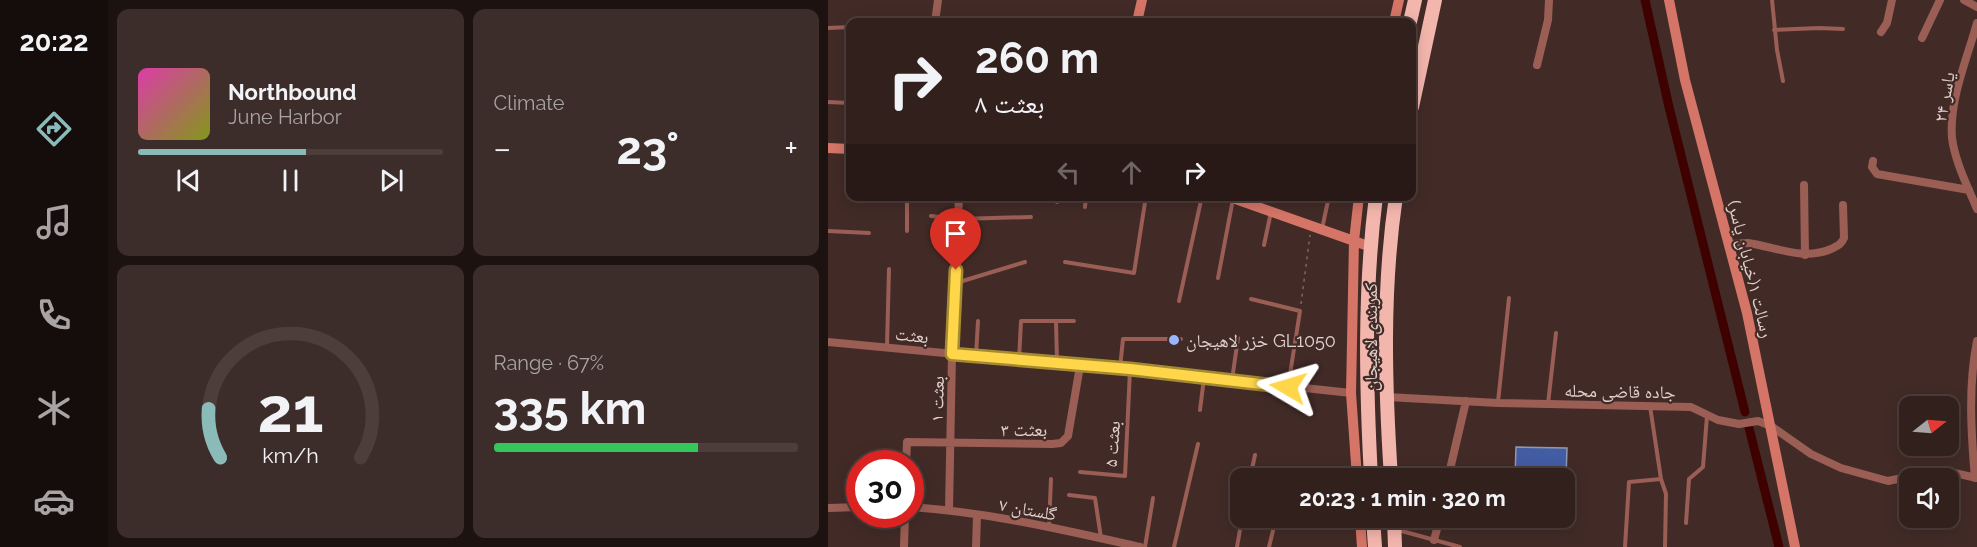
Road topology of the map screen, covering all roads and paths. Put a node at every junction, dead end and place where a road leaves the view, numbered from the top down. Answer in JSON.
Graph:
{"nodes":[{"id":1,"x":938,"y":0,"type":"edge"},
{"id":2,"x":1142,"y":0,"type":"edge"},
{"id":3,"x":1399,"y":0,"type":"edge"},
{"id":4,"x":1415,"y":0,"type":"edge"},
{"id":5,"x":1435,"y":0,"type":"edge"},
{"id":6,"x":1549,"y":0,"type":"edge"},
{"id":7,"x":1669,"y":0,"type":"edge"},
{"id":8,"x":1772,"y":0,"type":"edge"},
{"id":9,"x":1892,"y":0,"type":"edge"},
{"id":10,"x":1940,"y":0,"type":"edge"},
{"id":11,"x":1964,"y":0,"type":"edge"},
{"id":12,"x":1977,"y":7,"type":"edge"},
{"id":13,"x":936,"y":18,"type":"edge"},
{"id":14,"x":1138,"y":18,"type":"edge"},
{"id":15,"x":1395,"y":18,"type":"edge"},
{"id":16,"x":1411,"y":18,"type":"edge"},
{"id":17,"x":1977,"y":23,"type":"edge"},
{"id":18,"x":846,"y":27,"type":"edge"},
{"id":19,"x":828,"y":28,"type":"edge"},
{"id":20,"x":1843,"y":29,"type":"dead end"},
{"id":21,"x":1774,"y":30,"type":"junction"},
{"id":22,"x":1881,"y":32,"type":"dead end"},
{"id":23,"x":1975,"y":37,"type":"edge"},
{"id":24,"x":1922,"y":38,"type":"dead end"},
{"id":25,"x":1538,"y":65,"type":"dead end"},
{"id":26,"x":1783,"y":81,"type":"dead end"},
{"id":27,"x":1416,"y":88,"type":"edge"},
{"id":28,"x":828,"y":102,"type":"edge"},
{"id":29,"x":846,"y":103,"type":"edge"},
{"id":30,"x":828,"y":148,"type":"edge"},
{"id":31,"x":846,"y":149,"type":"edge"},
{"id":32,"x":1873,"y":161,"type":"dead end"},
{"id":33,"x":1804,"y":185,"type":"dead end"},
{"id":34,"x":1969,"y":190,"type":"junction"},
{"id":35,"x":907,"y":201,"type":"edge"},
{"id":36,"x":958,"y":201,"type":"edge"},
{"id":37,"x":1086,"y":201,"type":"edge"},
{"id":38,"x":1145,"y":201,"type":"edge"},
{"id":39,"x":1201,"y":201,"type":"edge"},
{"id":40,"x":1231,"y":201,"type":"edge"},
{"id":41,"x":1242,"y":201,"type":"edge"},
{"id":42,"x":1327,"y":201,"type":"edge"},
{"id":43,"x":1358,"y":201,"type":"edge"},
{"id":44,"x":1376,"y":201,"type":"edge"},
{"id":45,"x":1395,"y":201,"type":"edge"},
{"id":46,"x":1843,"y":205,"type":"dead end"},
{"id":47,"x":1085,"y":207,"type":"dead end"},
{"id":48,"x":1977,"y":209,"type":"edge"},
{"id":49,"x":1271,"y":212,"type":"junction"},
{"id":50,"x":931,"y":216,"type":"dead end"},
{"id":51,"x":1030,"y":217,"type":"dead end"},
{"id":52,"x":958,"y":219,"type":"junction"},
{"id":53,"x":1317,"y":228,"type":"junction"},
{"id":54,"x":828,"y":231,"type":"edge"},
{"id":55,"x":907,"y":231,"type":"dead end"},
{"id":56,"x":869,"y":233,"type":"dead end"},
{"id":57,"x":1354,"y":241,"type":"junction"},
{"id":58,"x":1729,"y":244,"type":"junction"},
{"id":59,"x":1263,"y":245,"type":"dead end"},
{"id":60,"x":1371,"y":247,"type":"junction"},
{"id":61,"x":1805,"y":255,"type":"junction"},
{"id":62,"x":1025,"y":262,"type":"dead end"},
{"id":63,"x":1065,"y":262,"type":"dead end"},
{"id":64,"x":889,"y":269,"type":"dead end"},
{"id":65,"x":1218,"y":278,"type":"dead end"},
{"id":66,"x":956,"y":284,"type":"junction"},
{"id":67,"x":1509,"y":298,"type":"dead end"},
{"id":68,"x":1251,"y":299,"type":"dead end"},
{"id":69,"x":1179,"y":301,"type":"dead end"},
{"id":70,"x":1300,"y":311,"type":"junction"},
{"id":71,"x":978,"y":321,"type":"dead end"},
{"id":72,"x":1056,"y":321,"type":"junction"},
{"id":73,"x":1074,"y":321,"type":"dead end"},
{"id":74,"x":1556,"y":333,"type":"dead end"},
{"id":75,"x":1238,"y":338,"type":"dead end"},
{"id":76,"x":1181,"y":339,"type":"dead end"},
{"id":77,"x":1977,"y":341,"type":"edge"},
{"id":78,"x":828,"y":342,"type":"edge"},
{"id":79,"x":887,"y":347,"type":"junction"},
{"id":80,"x":952,"y":354,"type":"junction"},
{"id":81,"x":976,"y":357,"type":"junction"},
{"id":82,"x":1019,"y":360,"type":"junction"},
{"id":83,"x":1057,"y":364,"type":"junction"},
{"id":84,"x":1080,"y":366,"type":"junction"},
{"id":85,"x":1120,"y":368,"type":"junction"},
{"id":86,"x":1130,"y":369,"type":"junction"},
{"id":87,"x":1204,"y":377,"type":"junction"},
{"id":88,"x":1232,"y":381,"type":"junction"},
{"id":89,"x":1288,"y":387,"type":"junction"},
{"id":90,"x":1351,"y":393,"type":"junction"},
{"id":91,"x":1367,"y":394,"type":"junction"},
{"id":92,"x":1387,"y":398,"type":"junction"},
{"id":93,"x":1466,"y":401,"type":"junction"},
{"id":94,"x":1498,"y":403,"type":"junction"},
{"id":95,"x":1548,"y":404,"type":"junction"},
{"id":96,"x":1650,"y":406,"type":"junction"},
{"id":97,"x":1200,"y":410,"type":"dead end"},
{"id":98,"x":1707,"y":415,"type":"junction"},
{"id":99,"x":1771,"y":426,"type":"junction"},
{"id":100,"x":952,"y":444,"type":"junction"},
{"id":101,"x":1198,"y":444,"type":"dead end"},
{"id":102,"x":907,"y":450,"type":"edge"},
{"id":103,"x":1255,"y":455,"type":"dead end"},
{"id":104,"x":1252,"y":468,"type":"edge"},
{"id":105,"x":1356,"y":468,"type":"edge"},
{"id":106,"x":1371,"y":468,"type":"edge"},
{"id":107,"x":1390,"y":468,"type":"edge"},
{"id":108,"x":1450,"y":468,"type":"edge"},
{"id":109,"x":1080,"y":472,"type":"dead end"},
{"id":110,"x":1976,"y":478,"type":"edge"},
{"id":111,"x":1051,"y":479,"type":"dead end"},
{"id":112,"x":1662,"y":479,"type":"junction"},
{"id":113,"x":1069,"y":495,"type":"dead end"},
{"id":114,"x":1153,"y":498,"type":"dead end"},
{"id":115,"x":846,"y":507,"type":"edge"},
{"id":116,"x":828,"y":508,"type":"edge"},
{"id":117,"x":924,"y":508,"type":"edge"},
{"id":118,"x":950,"y":510,"type":"junction"},
{"id":119,"x":977,"y":514,"type":"junction"},
{"id":120,"x":1686,"y":523,"type":"dead end"},
{"id":121,"x":1048,"y":527,"type":"junction"},
{"id":122,"x":905,"y":528,"type":"edge"},
{"id":123,"x":1240,"y":528,"type":"edge"},
{"id":124,"x":1274,"y":528,"type":"edge"},
{"id":125,"x":1361,"y":528,"type":"edge"},
{"id":126,"x":1374,"y":528,"type":"edge"},
{"id":127,"x":1394,"y":528,"type":"edge"},
{"id":128,"x":1406,"y":528,"type":"edge"},
{"id":129,"x":1437,"y":528,"type":"edge"},
{"id":130,"x":1101,"y":538,"type":"junction"},
{"id":131,"x":1434,"y":540,"type":"junction"},
{"id":132,"x":904,"y":547,"type":"edge"},
{"id":133,"x":976,"y":547,"type":"edge"},
{"id":134,"x":1140,"y":547,"type":"edge"},
{"id":135,"x":1145,"y":547,"type":"edge"},
{"id":136,"x":1174,"y":547,"type":"edge"},
{"id":137,"x":1236,"y":547,"type":"edge"},
{"id":138,"x":1269,"y":547,"type":"edge"},
{"id":139,"x":1362,"y":547,"type":"edge"},
{"id":140,"x":1375,"y":547,"type":"edge"},
{"id":141,"x":1395,"y":547,"type":"edge"},
{"id":142,"x":1460,"y":547,"type":"edge"},
{"id":143,"x":1625,"y":547,"type":"edge"},
{"id":144,"x":1665,"y":547,"type":"edge"},
{"id":145,"x":1796,"y":547,"type":"edge"}],
"edges":[{"from":1,"to":13,"type":"street"},
{"from":2,"to":14,"type":"street"},
{"from":3,"to":15,"type":"street"},
{"from":4,"to":16,"type":"highway"},
{"from":5,"to":27,"type":"highway"},
{"from":6,"to":25,"type":"street"},
{"from":7,"to":58,"type":"street","name":"رسالت ۱(خیابان یاسر)"},
{"from":8,"to":21,"type":"lane"},
{"from":9,"to":22,"type":"street"},
{"from":10,"to":24,"type":"street"},
{"from":11,"to":12,"type":"street"},
{"from":17,"to":23,"type":"street","name":"یاسر ۲۴"},
{"from":18,"to":19,"type":"lane"},
{"from":20,"to":21,"type":"lane"},
{"from":21,"to":26,"type":"lane"},
{"from":23,"to":34,"type":"street","name":"یاسر ۲۴"},
{"from":28,"to":29,"type":"lane"},
{"from":30,"to":31,"type":"street"},
{"from":32,"to":34,"type":"street"},
{"from":33,"to":61,"type":"street"},
{"from":34,"to":48,"type":"street","name":"یاسر ۲۴"},
{"from":35,"to":55,"type":"lane"},
{"from":36,"to":52,"type":"street","name":"بعثت ۱"},
{"from":37,"to":47,"type":"lane"},
{"from":38,"to":63,"type":"lane"},
{"from":39,"to":69,"type":"lane"},
{"from":40,"to":65,"type":"lane"},
{"from":41,"to":49,"type":"street"},
{"from":42,"to":53,"type":"lane"},
{"from":43,"to":57,"type":"street"},
{"from":44,"to":60,"type":"highway","name":"کمربندی لاهیجان"},
{"from":45,"to":92,"type":"highway","name":"کمربندی لاهیجان"},
{"from":46,"to":61,"type":"street"},
{"from":49,"to":53,"type":"street"},
{"from":49,"to":59,"type":"lane"},
{"from":50,"to":52,"type":"lane"},
{"from":51,"to":52,"type":"lane"},
{"from":52,"to":66,"type":"street","name":"بعثت ۱"},
{"from":53,"to":57,"type":"street"},
{"from":53,"to":70,"type":"path"},
{"from":54,"to":56,"type":"lane"},
{"from":57,"to":60,"type":"street"},
{"from":57,"to":90,"type":"street"},
{"from":58,"to":61,"type":"street"},
{"from":58,"to":99,"type":"street","name":"رسالت ۱(خیابان یاسر)"},
{"from":60,"to":91,"type":"highway","name":"کمربندی لاهیجان"},
{"from":62,"to":66,"type":"lane"},
{"from":64,"to":79,"type":"lane"},
{"from":66,"to":80,"type":"street","name":"بعثت ۱"},
{"from":67,"to":94,"type":"lane"},
{"from":68,"to":70,"type":"lane"},
{"from":70,"to":89,"type":"lane"},
{"from":71,"to":81,"type":"lane"},
{"from":72,"to":73,"type":"lane"},
{"from":72,"to":82,"type":"lane"},
{"from":72,"to":83,"type":"lane"},
{"from":74,"to":95,"type":"lane"},
{"from":75,"to":88,"type":"lane"},
{"from":76,"to":85,"type":"lane"},
{"from":77,"to":110,"type":"street"},
{"from":78,"to":79,"type":"street","name":"بعثت"},
{"from":79,"to":80,"type":"street","name":"بعثت"},
{"from":80,"to":81,"type":"street","name":"بعثت"},
{"from":80,"to":100,"type":"street","name":"بعثت ۱"},
{"from":81,"to":82,"type":"street","name":"بعثت"},
{"from":82,"to":83,"type":"street","name":"بعثت"},
{"from":83,"to":84,"type":"street","name":"بعثت"},
{"from":84,"to":85,"type":"street","name":"بعثت"},
{"from":84,"to":100,"type":"street","name":"بعثت ۳"},
{"from":85,"to":86,"type":"street","name":"بعثت"},
{"from":86,"to":87,"type":"street","name":"بعثت"},
{"from":86,"to":109,"type":"lane","name":"بعثت ۵"},
{"from":87,"to":88,"type":"street","name":"بعثت"},
{"from":87,"to":97,"type":"lane"},
{"from":88,"to":89,"type":"street","name":"بعثت"},
{"from":89,"to":90,"type":"street","name":"بعثت"},
{"from":90,"to":91,"type":"street"},
{"from":90,"to":105,"type":"street"},
{"from":91,"to":106,"type":"highway","name":"کمربندی لاهیجان"},
{"from":92,"to":93,"type":"street","name":"جاده قاضی محله"},
{"from":92,"to":107,"type":"highway","name":"کمربندی لاهیجان"},
{"from":93,"to":94,"type":"street","name":"جاده قاضی محله"},
{"from":93,"to":108,"type":"street"},
{"from":94,"to":95,"type":"street","name":"جاده قاضی محله"},
{"from":95,"to":96,"type":"street","name":"جاده قاضی محله"},
{"from":96,"to":98,"type":"street","name":"جاده قاضی محله"},
{"from":96,"to":112,"type":"lane"},
{"from":98,"to":99,"type":"street","name":"جاده قاضی محله"},
{"from":98,"to":120,"type":"lane"},
{"from":99,"to":110,"type":"street","name":"جاده قاضی محله"},
{"from":99,"to":145,"type":"street","name":"رسالت ۱(خیابان یاسر)"},
{"from":100,"to":102,"type":"street","name":"بعثت ۳"},
{"from":100,"to":118,"type":"street","name":"بعثت ۱"},
{"from":101,"to":136,"type":"lane"},
{"from":103,"to":104,"type":"lane"},
{"from":111,"to":121,"type":"lane"},
{"from":112,"to":143,"type":"lane"},
{"from":112,"to":144,"type":"lane"},
{"from":113,"to":130,"type":"lane"},
{"from":114,"to":135,"type":"lane"},
{"from":115,"to":116,"type":"street"},
{"from":117,"to":118,"type":"street","name":"گلستان ۷"},
{"from":118,"to":119,"type":"street","name":"گلستان ۷"},
{"from":119,"to":121,"type":"street","name":"گلستان ۷"},
{"from":119,"to":133,"type":"street"},
{"from":121,"to":130,"type":"street","name":"گلستان ۷"},
{"from":122,"to":132,"type":"street"},
{"from":123,"to":137,"type":"lane"},
{"from":124,"to":138,"type":"lane"},
{"from":125,"to":139,"type":"street"},
{"from":126,"to":140,"type":"highway"},
{"from":127,"to":141,"type":"highway"},
{"from":128,"to":131,"type":"lane"},
{"from":129,"to":131,"type":"street"},
{"from":130,"to":134,"type":"street","name":"گلستان ۷"},
{"from":131,"to":142,"type":"lane"}]}
